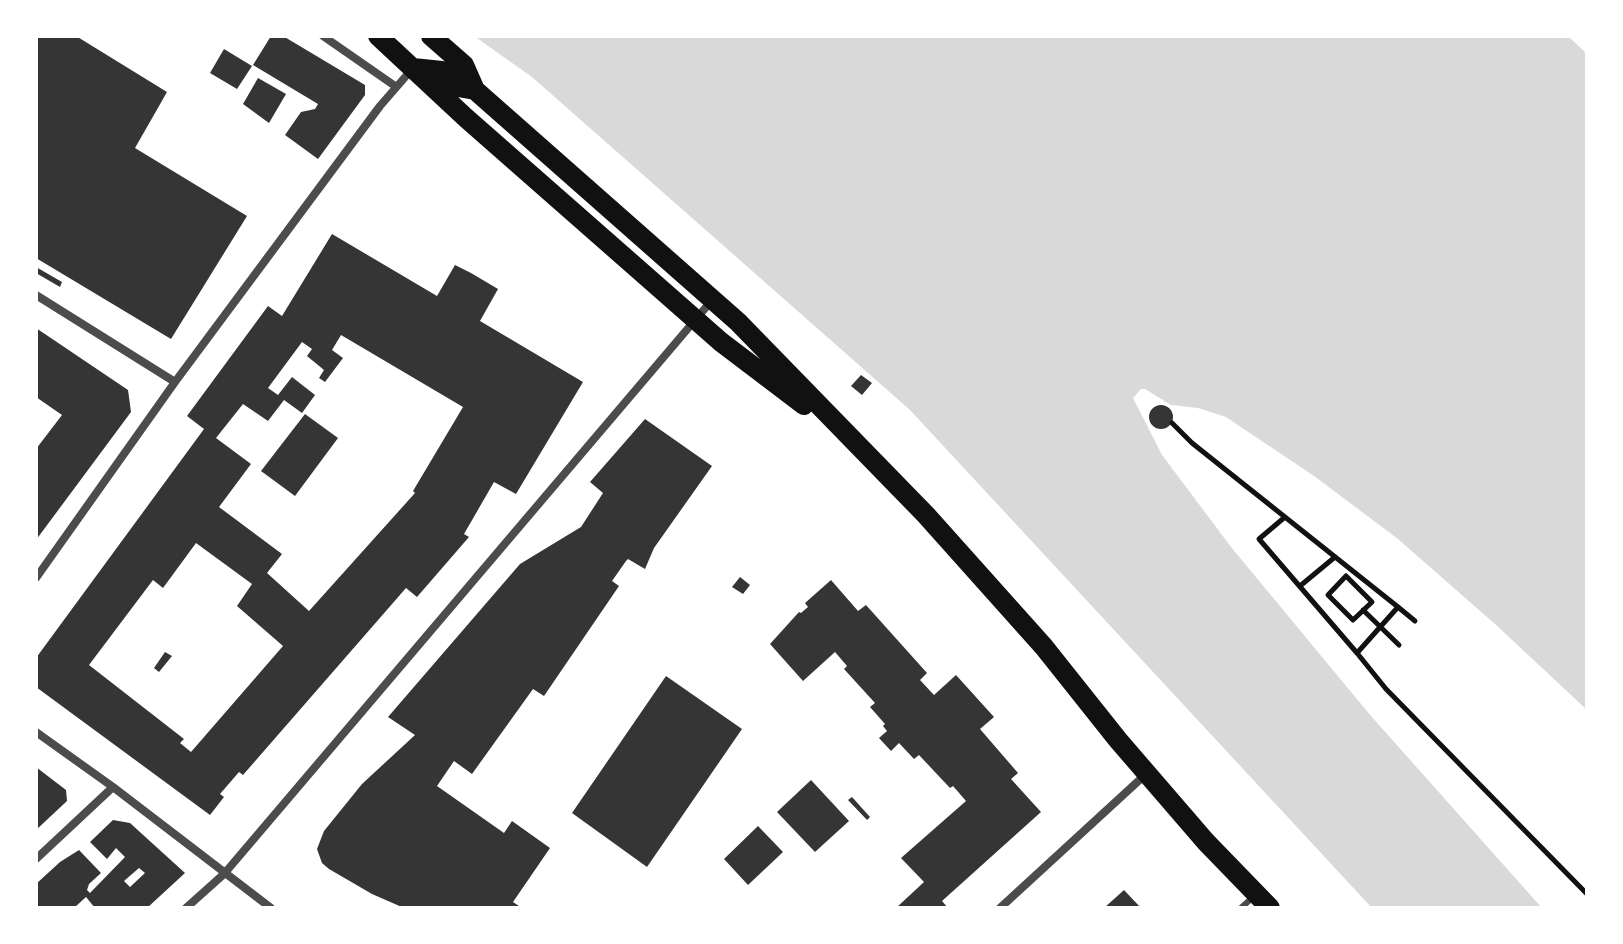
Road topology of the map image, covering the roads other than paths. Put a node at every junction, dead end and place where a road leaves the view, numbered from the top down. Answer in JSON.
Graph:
{"nodes":[{"id":1,"x":323,"y":36,"type":"edge"},
{"id":2,"x":378,"y":36,"type":"edge"},
{"id":3,"x":431,"y":36,"type":"edge"},
{"id":4,"x":413,"y":68,"type":"junction"},
{"id":5,"x":395,"y":86,"type":"junction"},
{"id":6,"x":475,"y":90,"type":"junction"},
{"id":7,"x":36,"y":295,"type":"edge"},
{"id":8,"x":714,"y":299,"type":"junction"},
{"id":9,"x":696,"y":320,"type":"junction"},
{"id":10,"x":175,"y":382,"type":"junction"},
{"id":11,"x":852,"y":442,"type":"junction"},
{"id":12,"x":36,"y":578,"type":"edge"},
{"id":13,"x":36,"y":732,"type":"edge"},
{"id":14,"x":1147,"y":774,"type":"junction"},
{"id":15,"x":113,"y":787,"type":"junction"},
{"id":16,"x":36,"y":859,"type":"edge"},
{"id":17,"x":224,"y":874,"type":"junction"},
{"id":18,"x":1256,"y":903,"type":"edge"},
{"id":19,"x":186,"y":908,"type":"edge"},
{"id":20,"x":271,"y":908,"type":"edge"},
{"id":21,"x":1000,"y":908,"type":"edge"}],
"edges":[{"from":1,"to":5,"type":"street"},
{"from":2,"to":4,"type":"main road"},
{"from":3,"to":6,"type":"main road"},
{"from":4,"to":5,"type":"street"},
{"from":4,"to":6,"type":"main road"},
{"from":4,"to":9,"type":"main road"},
{"from":5,"to":10,"type":"street"},
{"from":6,"to":8,"type":"main road"},
{"from":7,"to":10,"type":"street"},
{"from":8,"to":9,"type":"street"},
{"from":8,"to":11,"type":"main road"},
{"from":9,"to":11,"type":"main road"},
{"from":9,"to":17,"type":"street"},
{"from":10,"to":12,"type":"street"},
{"from":11,"to":14,"type":"main road"},
{"from":13,"to":15,"type":"street"},
{"from":14,"to":18,"type":"main road"},
{"from":14,"to":21,"type":"street"},
{"from":15,"to":16,"type":"street"},
{"from":15,"to":17,"type":"street"},
{"from":17,"to":19,"type":"street"},
{"from":17,"to":20,"type":"street"}]}
